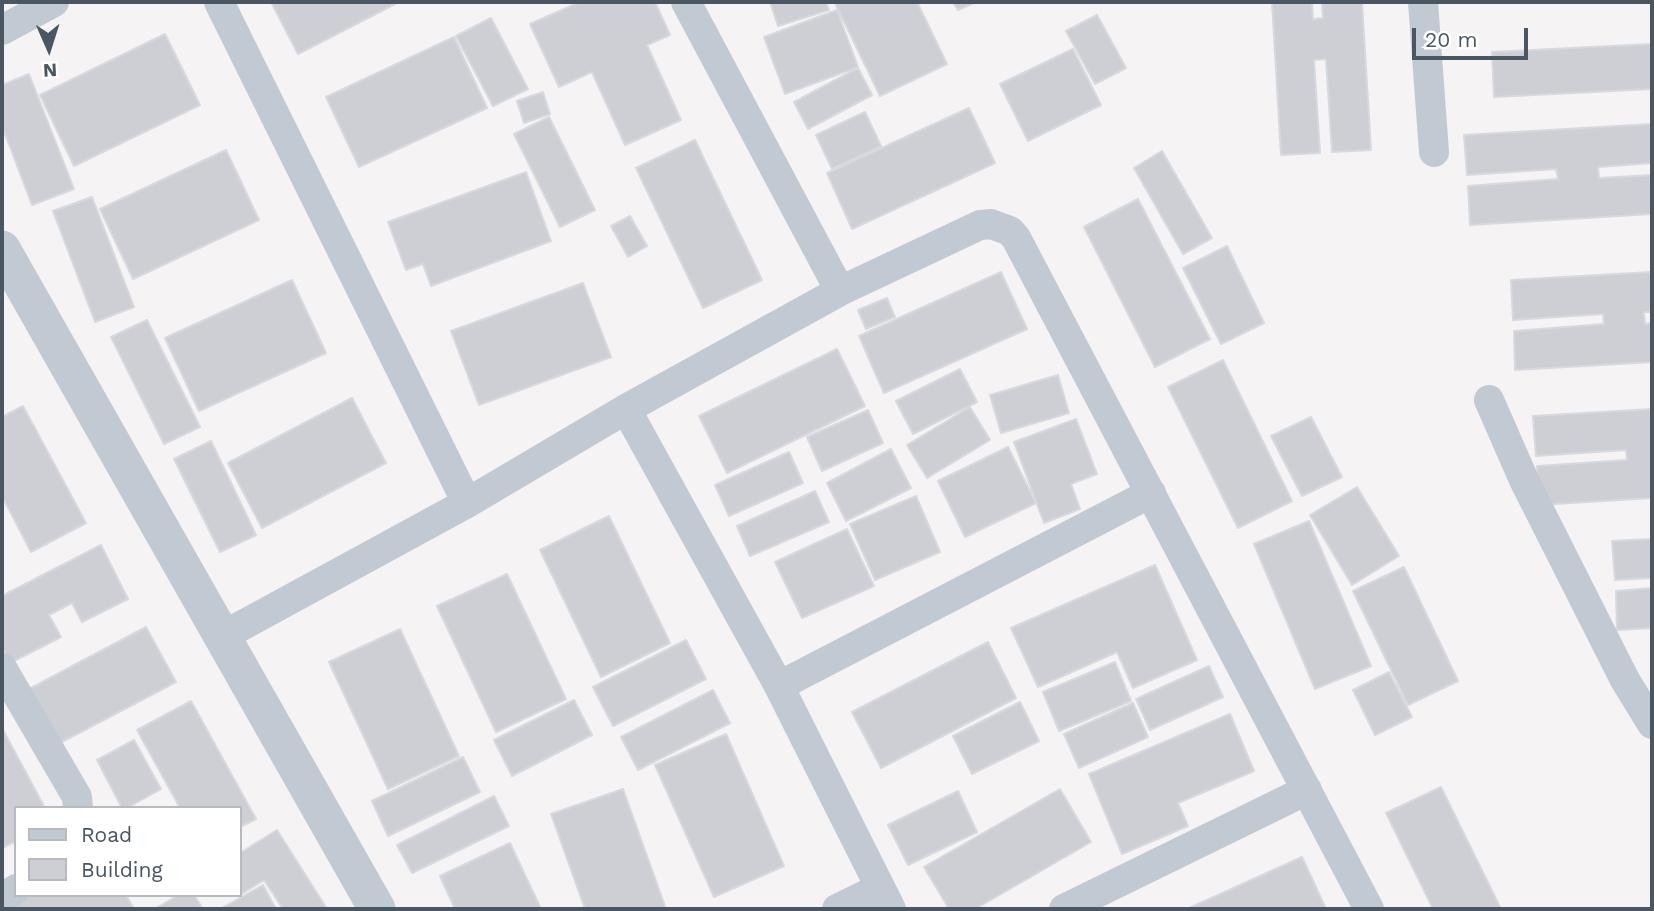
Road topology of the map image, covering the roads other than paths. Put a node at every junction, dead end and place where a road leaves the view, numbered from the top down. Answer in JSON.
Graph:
{"nodes":[{"id":1,"x":54,"y":2,"type":"edge"},
{"id":2,"x":219,"y":2,"type":"edge"},
{"id":3,"x":1423,"y":2,"type":"edge"},
{"id":4,"x":695,"y":5,"type":"edge"},
{"id":5,"x":2,"y":30,"type":"edge"},
{"id":6,"x":1434,"y":152,"type":"dead end"},
{"id":7,"x":2,"y":249,"type":"edge"},
{"id":8,"x":840,"y":291,"type":"junction"},
{"id":9,"x":1489,"y":400,"type":"dead end"},
{"id":10,"x":626,"y":409,"type":"junction"},
{"id":11,"x":1151,"y":493,"type":"junction"},
{"id":12,"x":467,"y":503,"type":"junction"},
{"id":13,"x":222,"y":638,"type":"junction"},
{"id":14,"x":2,"y":668,"type":"edge"},
{"id":15,"x":779,"y":686,"type":"junction"},
{"id":16,"x":1652,"y":724,"type":"edge"},
{"id":17,"x":1307,"y":790,"type":"junction"},
{"id":18,"x":78,"y":806,"type":"edge"},
{"id":19,"x":886,"y":899,"type":"edge"},
{"id":20,"x":377,"y":909,"type":"edge"},
{"id":21,"x":836,"y":909,"type":"edge"},
{"id":22,"x":1064,"y":909,"type":"edge"},
{"id":23,"x":1369,"y":909,"type":"edge"}],
"edges":[{"from":1,"to":5,"type":"street"},
{"from":2,"to":12,"type":"street"},
{"from":3,"to":6,"type":"street"},
{"from":4,"to":8,"type":"street"},
{"from":7,"to":13,"type":"street"},
{"from":8,"to":10,"type":"street"},
{"from":8,"to":11,"type":"street"},
{"from":9,"to":16,"type":"street"},
{"from":10,"to":12,"type":"street"},
{"from":10,"to":15,"type":"street"},
{"from":11,"to":15,"type":"street"},
{"from":11,"to":17,"type":"street"},
{"from":12,"to":13,"type":"street"},
{"from":13,"to":20,"type":"street"},
{"from":14,"to":18,"type":"street"},
{"from":15,"to":19,"type":"street"},
{"from":17,"to":22,"type":"street"},
{"from":17,"to":23,"type":"street"},
{"from":19,"to":21,"type":"street"}]}
